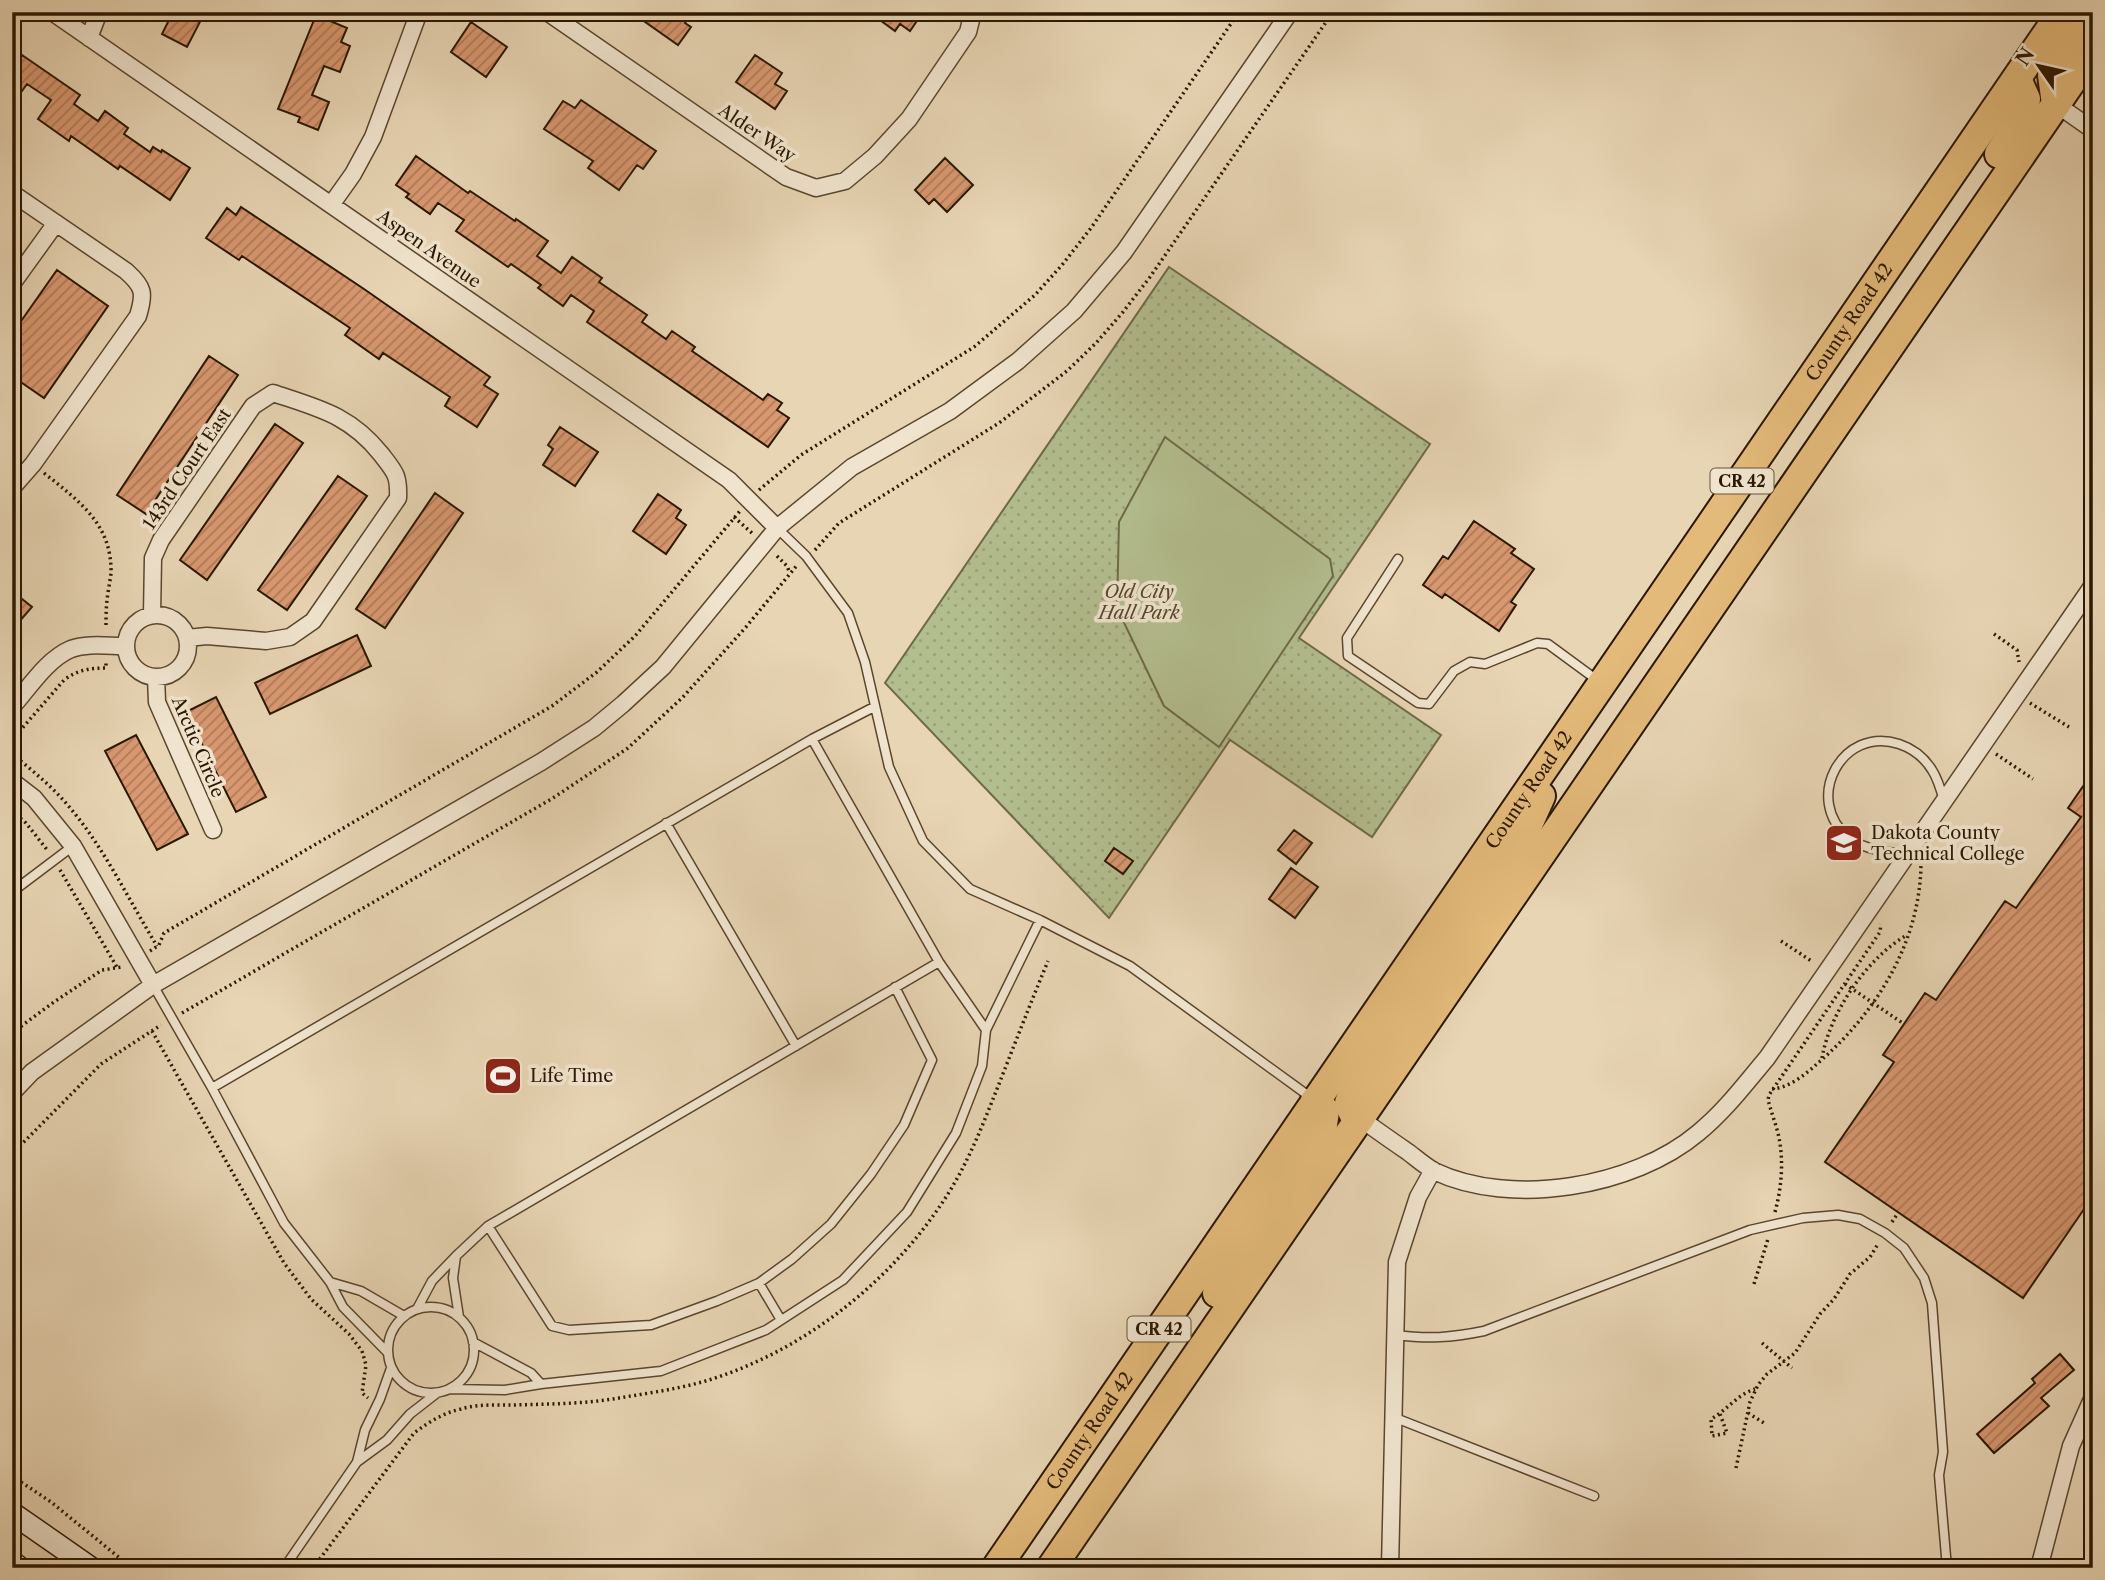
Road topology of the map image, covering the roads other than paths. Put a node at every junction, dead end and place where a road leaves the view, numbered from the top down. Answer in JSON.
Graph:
{"nodes":[{"id":1,"x":51,"y":12,"type":"edge"},
{"id":2,"x":99,"y":12,"type":"edge"},
{"id":3,"x":419,"y":12,"type":"edge"},
{"id":4,"x":547,"y":12,"type":"edge"},
{"id":5,"x":973,"y":12,"type":"edge"},
{"id":6,"x":1290,"y":12,"type":"edge"},
{"id":7,"x":2062,"y":12,"type":"edge"},
{"id":8,"x":2092,"y":12,"type":"edge"},
{"id":9,"x":89,"y":38,"type":"junction"},
{"id":10,"x":2093,"y":50,"type":"edge"},
{"id":11,"x":2017,"y":79,"type":"junction"},
{"id":12,"x":2056,"y":104,"type":"junction"},
{"id":13,"x":2093,"y":130,"type":"edge"},
{"id":14,"x":12,"y":193,"type":"edge"},
{"id":15,"x":331,"y":205,"type":"junction"},
{"id":16,"x":56,"y":223,"type":"junction"},
{"id":17,"x":12,"y":284,"type":"edge"},
{"id":18,"x":1807,"y":467,"type":"junction"},
{"id":19,"x":12,"y":488,"type":"edge"},
{"id":20,"x":777,"y":528,"type":"junction"},
{"id":21,"x":1398,"y":559,"type":"dead end"},
{"id":22,"x":2093,"y":585,"type":"edge"},
{"id":23,"x":152,"y":615,"type":"junction"},
{"id":24,"x":187,"y":638,"type":"junction"},
{"id":25,"x":126,"y":646,"type":"junction"},
{"id":26,"x":156,"y":677,"type":"junction"},
{"id":27,"x":1603,"y":684,"type":"junction"},
{"id":28,"x":12,"y":707,"type":"edge"},
{"id":29,"x":874,"y":707,"type":"junction"},
{"id":30,"x":812,"y":739,"type":"junction"},
{"id":31,"x":1564,"y":740,"type":"junction"},
{"id":32,"x":12,"y":781,"type":"edge"},
{"id":33,"x":1944,"y":801,"type":"junction"},
{"id":34,"x":666,"y":824,"type":"junction"},
{"id":35,"x":213,"y":830,"type":"dead end"},
{"id":36,"x":74,"y":846,"type":"junction"},
{"id":37,"x":1907,"y":854,"type":"junction"},
{"id":38,"x":12,"y":892,"type":"edge"},
{"id":39,"x":1040,"y":919,"type":"junction"},
{"id":40,"x":939,"y":962,"type":"junction"},
{"id":41,"x":153,"y":985,"type":"junction"},
{"id":42,"x":895,"y":987,"type":"junction"},
{"id":43,"x":986,"y":1030,"type":"junction"},
{"id":44,"x":796,"y":1046,"type":"junction"},
{"id":45,"x":212,"y":1088,"type":"junction"},
{"id":46,"x":12,"y":1093,"type":"edge"},
{"id":47,"x":1315,"y":1101,"type":"junction"},
{"id":48,"x":1360,"y":1118,"type":"junction"},
{"id":49,"x":1433,"y":1170,"type":"junction"},
{"id":50,"x":488,"y":1226,"type":"junction"},
{"id":51,"x":456,"y":1256,"type":"junction"},
{"id":52,"x":330,"y":1282,"type":"junction"},
{"id":53,"x":759,"y":1283,"type":"junction"},
{"id":54,"x":417,"y":1309,"type":"junction"},
{"id":55,"x":404,"y":1316,"type":"junction"},
{"id":56,"x":459,"y":1317,"type":"junction"},
{"id":57,"x":781,"y":1320,"type":"junction"},
{"id":58,"x":1395,"y":1335,"type":"junction"},
{"id":59,"x":473,"y":1342,"type":"junction"},
{"id":60,"x":388,"y":1353,"type":"junction"},
{"id":61,"x":391,"y":1368,"type":"junction"},
{"id":62,"x":541,"y":1384,"type":"junction"},
{"id":63,"x":450,"y":1389,"type":"junction"},
{"id":64,"x":437,"y":1394,"type":"junction"},
{"id":65,"x":2093,"y":1397,"type":"edge"},
{"id":66,"x":1393,"y":1417,"type":"junction"},
{"id":67,"x":1127,"y":1457,"type":"junction"},
{"id":68,"x":357,"y":1462,"type":"junction"},
{"id":69,"x":1594,"y":1496,"type":"dead end"},
{"id":70,"x":12,"y":1513,"type":"edge"},
{"id":71,"x":12,"y":1562,"type":"edge"},
{"id":72,"x":20,"y":1568,"type":"edge"},
{"id":73,"x":91,"y":1568,"type":"edge"},
{"id":74,"x":284,"y":1568,"type":"edge"},
{"id":75,"x":996,"y":1568,"type":"edge"},
{"id":76,"x":1051,"y":1568,"type":"edge"},
{"id":77,"x":1390,"y":1568,"type":"edge"},
{"id":78,"x":1947,"y":1568,"type":"edge"},
{"id":79,"x":2039,"y":1568,"type":"edge"}],
"edges":[{"from":1,"to":9,"type":"street","name":"Aspen Avenue"},
{"from":2,"to":9,"type":"street"},
{"from":3,"to":15,"type":"street"},
{"from":4,"to":5,"type":"street","name":"Alder Way"},
{"from":6,"to":20,"type":"street"},
{"from":7,"to":11,"type":"highway","name":"County Road 42","number":"CR 42"},
{"from":8,"to":12,"type":"highway"},
{"from":9,"to":15,"type":"street","name":"Aspen Avenue"},
{"from":10,"to":12,"type":"highway","number":"CR 42"},
{"from":11,"to":18,"type":"highway"},
{"from":11,"to":27,"type":"highway","name":"County Road 42","number":"CR 42"},
{"from":12,"to":13,"type":"street"},
{"from":12,"to":18,"type":"highway","number":"CR 42"},
{"from":14,"to":16,"type":"street"},
{"from":15,"to":20,"type":"street","name":"Aspen Avenue"},
{"from":16,"to":17,"type":"street"},
{"from":16,"to":19,"type":"street"},
{"from":18,"to":48,"type":"highway","number":"CR 42"},
{"from":20,"to":29,"type":"lane"},
{"from":20,"to":41,"type":"street"},
{"from":21,"to":27,"type":"lane"},
{"from":22,"to":33,"type":"street"},
{"from":23,"to":24,"type":"street"},
{"from":23,"to":24,"type":"street","name":"143rd Court East"},
{"from":23,"to":25,"type":"street"},
{"from":24,"to":26,"type":"street"},
{"from":25,"to":26,"type":"street"},
{"from":25,"to":28,"type":"street"},
{"from":26,"to":35,"type":"street","name":"Arctic Circle"},
{"from":27,"to":31,"type":"highway","name":"County Road 42","number":"CR 42"},
{"from":29,"to":30,"type":"lane"},
{"from":29,"to":39,"type":"lane"},
{"from":30,"to":34,"type":"lane"},
{"from":30,"to":40,"type":"lane"},
{"from":31,"to":47,"type":"highway","name":"County Road 42","number":"CR 42"},
{"from":31,"to":48,"type":"highway"},
{"from":32,"to":36,"type":"street"},
{"from":33,"to":37,"type":"street"},
{"from":33,"to":37,"type":"lane"},
{"from":34,"to":44,"type":"lane"},
{"from":34,"to":45,"type":"lane"},
{"from":36,"to":38,"type":"lane"},
{"from":36,"to":41,"type":"street"},
{"from":37,"to":49,"type":"street"},
{"from":39,"to":43,"type":"lane"},
{"from":39,"to":47,"type":"lane"},
{"from":40,"to":42,"type":"lane"},
{"from":40,"to":43,"type":"lane"},
{"from":41,"to":45,"type":"lane"},
{"from":41,"to":46,"type":"street"},
{"from":42,"to":44,"type":"lane"},
{"from":42,"to":53,"type":"lane"},
{"from":43,"to":57,"type":"lane"},
{"from":44,"to":50,"type":"lane"},
{"from":45,"to":52,"type":"lane"},
{"from":47,"to":67,"type":"highway"},
{"from":47,"to":75,"type":"highway","name":"County Road 42","number":"CR 42"},
{"from":48,"to":49,"type":"street"},
{"from":48,"to":67,"type":"highway","number":"CR 42"},
{"from":49,"to":58,"type":"street"},
{"from":50,"to":51,"type":"lane"},
{"from":50,"to":53,"type":"lane"},
{"from":51,"to":54,"type":"lane"},
{"from":51,"to":56,"type":"lane"},
{"from":52,"to":55,"type":"lane"},
{"from":52,"to":60,"type":"lane"},
{"from":53,"to":57,"type":"lane"},
{"from":54,"to":55,"type":"lane"},
{"from":54,"to":56,"type":"lane"},
{"from":55,"to":60,"type":"lane"},
{"from":56,"to":59,"type":"lane"},
{"from":57,"to":62,"type":"lane"},
{"from":58,"to":66,"type":"street"},
{"from":58,"to":78,"type":"lane"},
{"from":59,"to":62,"type":"lane"},
{"from":59,"to":63,"type":"lane"},
{"from":60,"to":61,"type":"lane"},
{"from":61,"to":64,"type":"lane"},
{"from":61,"to":68,"type":"lane"},
{"from":62,"to":63,"type":"lane"},
{"from":63,"to":64,"type":"lane"},
{"from":64,"to":68,"type":"lane"},
{"from":65,"to":79,"type":"street"},
{"from":66,"to":69,"type":"lane"},
{"from":66,"to":77,"type":"street"},
{"from":67,"to":76,"type":"highway","number":"CR 42"},
{"from":68,"to":74,"type":"lane"},
{"from":70,"to":73,"type":"street"},
{"from":71,"to":72,"type":"street"}]}
